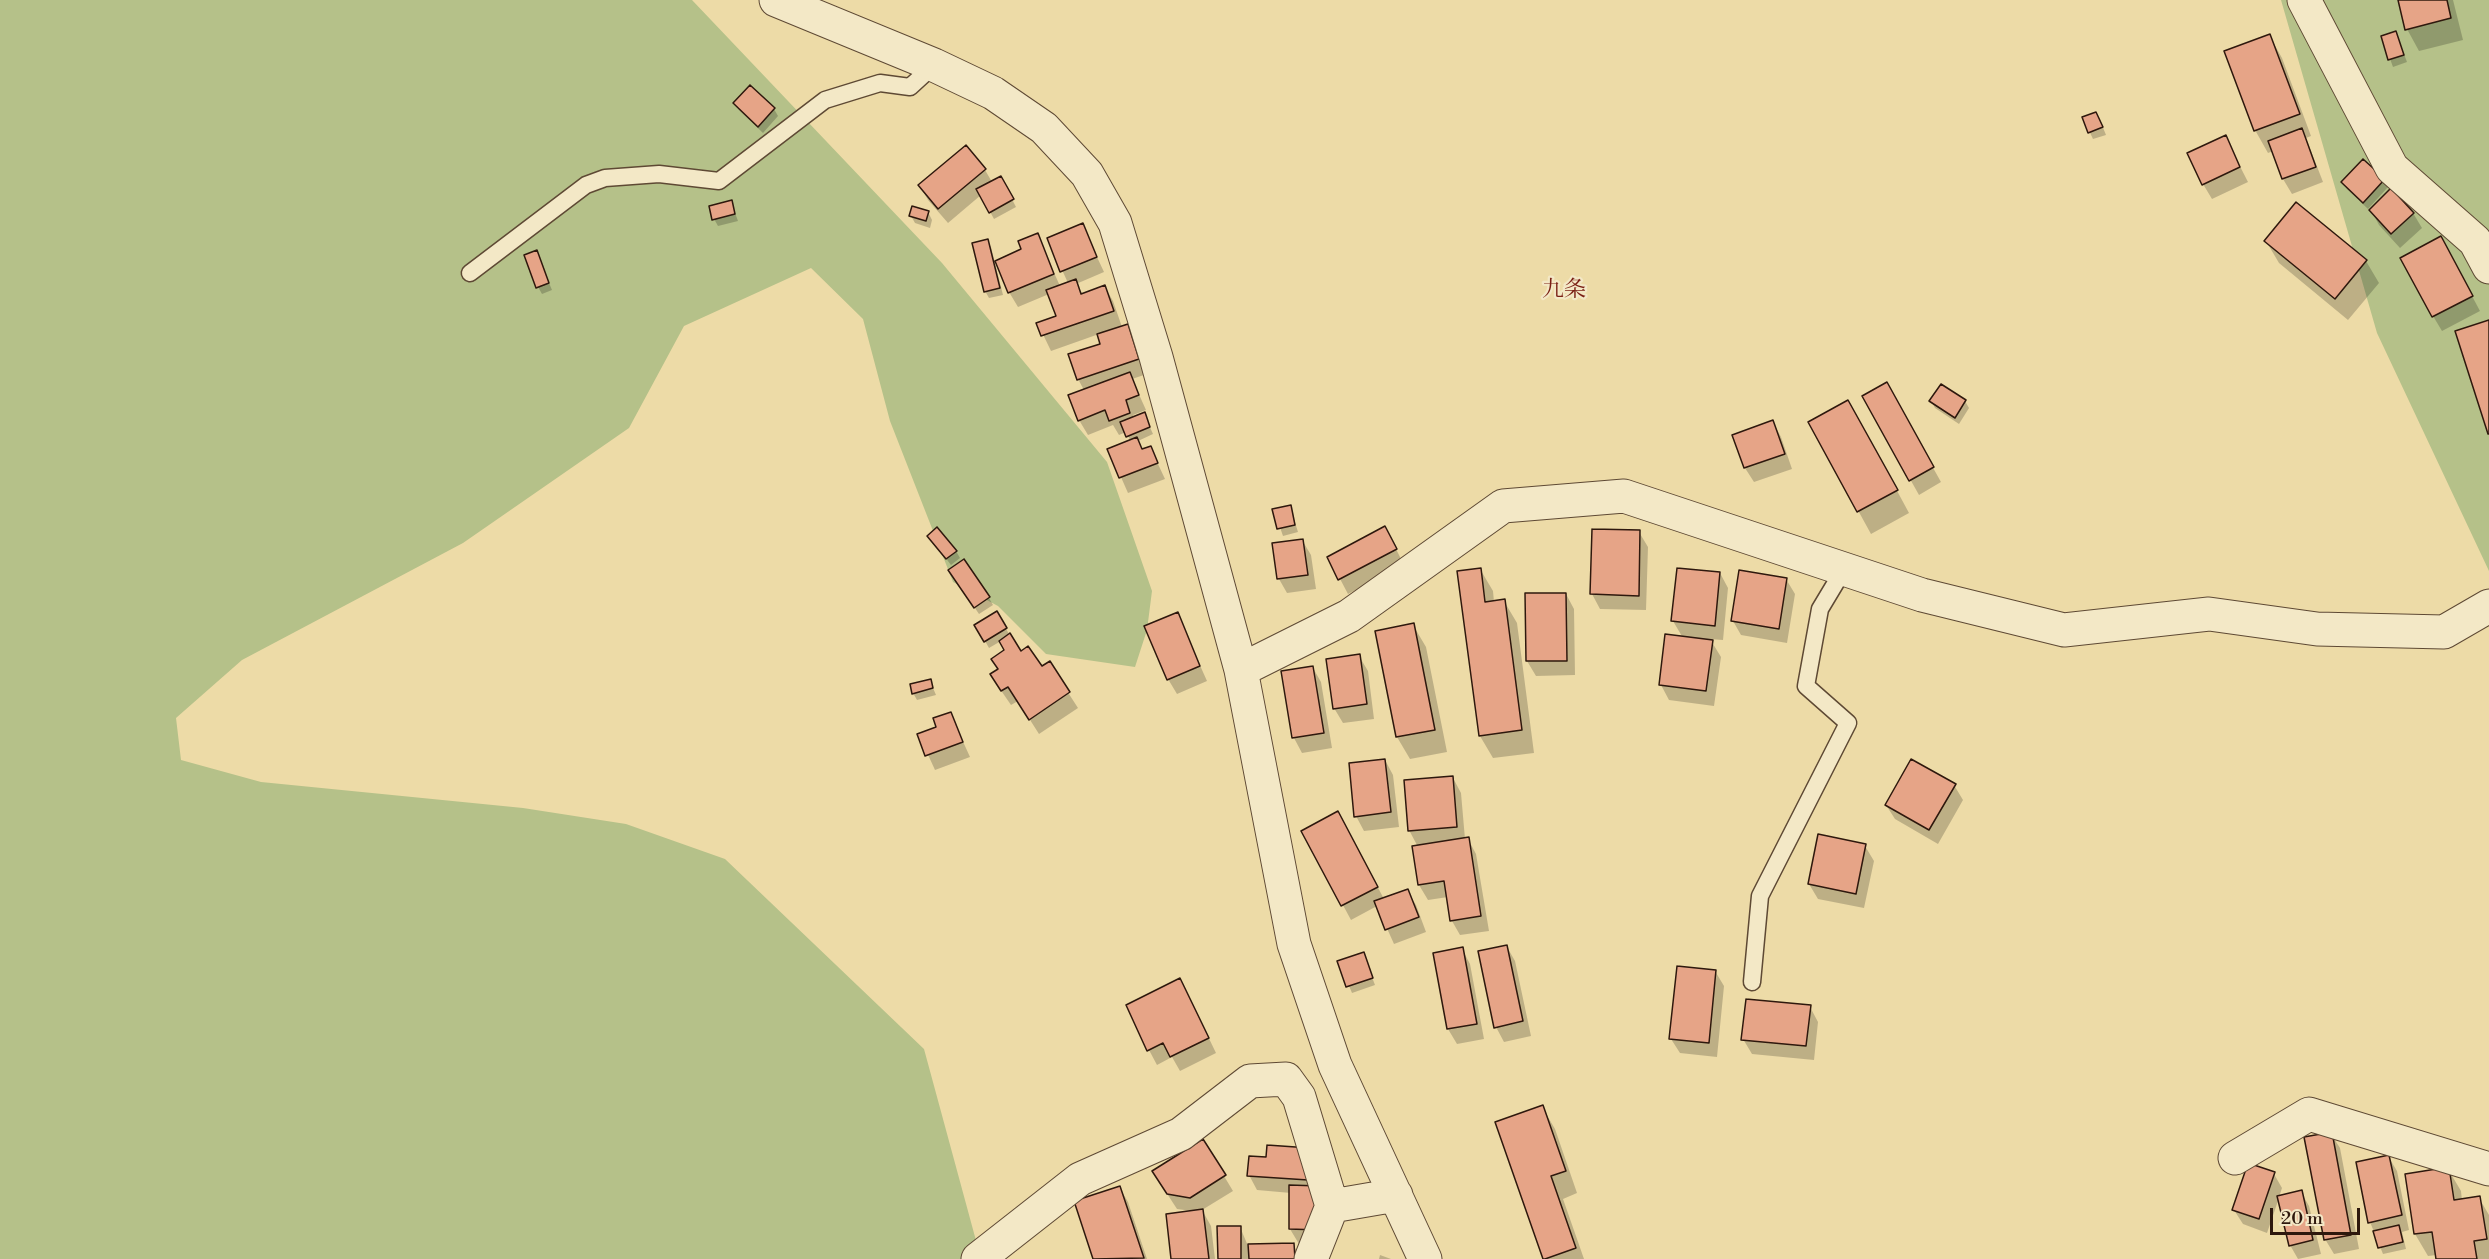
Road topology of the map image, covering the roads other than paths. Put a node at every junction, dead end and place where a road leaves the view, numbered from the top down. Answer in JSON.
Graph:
{"nodes":[{"id":1,"x":776,"y":0,"type":"edge"},
{"id":2,"x":2304,"y":0,"type":"edge"},
{"id":3,"x":934,"y":65,"type":"junction"},
{"id":4,"x":2489,"y":267,"type":"edge"},
{"id":5,"x":470,"y":273,"type":"dead end"},
{"id":6,"x":1844,"y":569,"type":"junction"},
{"id":7,"x":2489,"y":606,"type":"edge"},
{"id":8,"x":1241,"y":670,"type":"junction"},
{"id":9,"x":1752,"y":982,"type":"dead end"},
{"id":10,"x":2235,"y":1158,"type":"dead end"},
{"id":11,"x":2489,"y":1169,"type":"edge"},
{"id":12,"x":1396,"y":1195,"type":"junction"},
{"id":13,"x":1332,"y":1206,"type":"junction"},
{"id":14,"x":978,"y":1259,"type":"edge"},
{"id":15,"x":1311,"y":1259,"type":"edge"},
{"id":16,"x":1425,"y":1259,"type":"edge"}],
"edges":[{"from":1,"to":3,"type":"street"},
{"from":2,"to":4,"type":"street"},
{"from":3,"to":5,"type":"lane"},
{"from":3,"to":8,"type":"street"},
{"from":6,"to":7,"type":"street"},
{"from":6,"to":8,"type":"street"},
{"from":6,"to":9,"type":"lane"},
{"from":8,"to":12,"type":"street"},
{"from":10,"to":11,"type":"street"},
{"from":12,"to":13,"type":"street"},
{"from":12,"to":16,"type":"street"},
{"from":13,"to":14,"type":"street"},
{"from":13,"to":15,"type":"street"}]}
